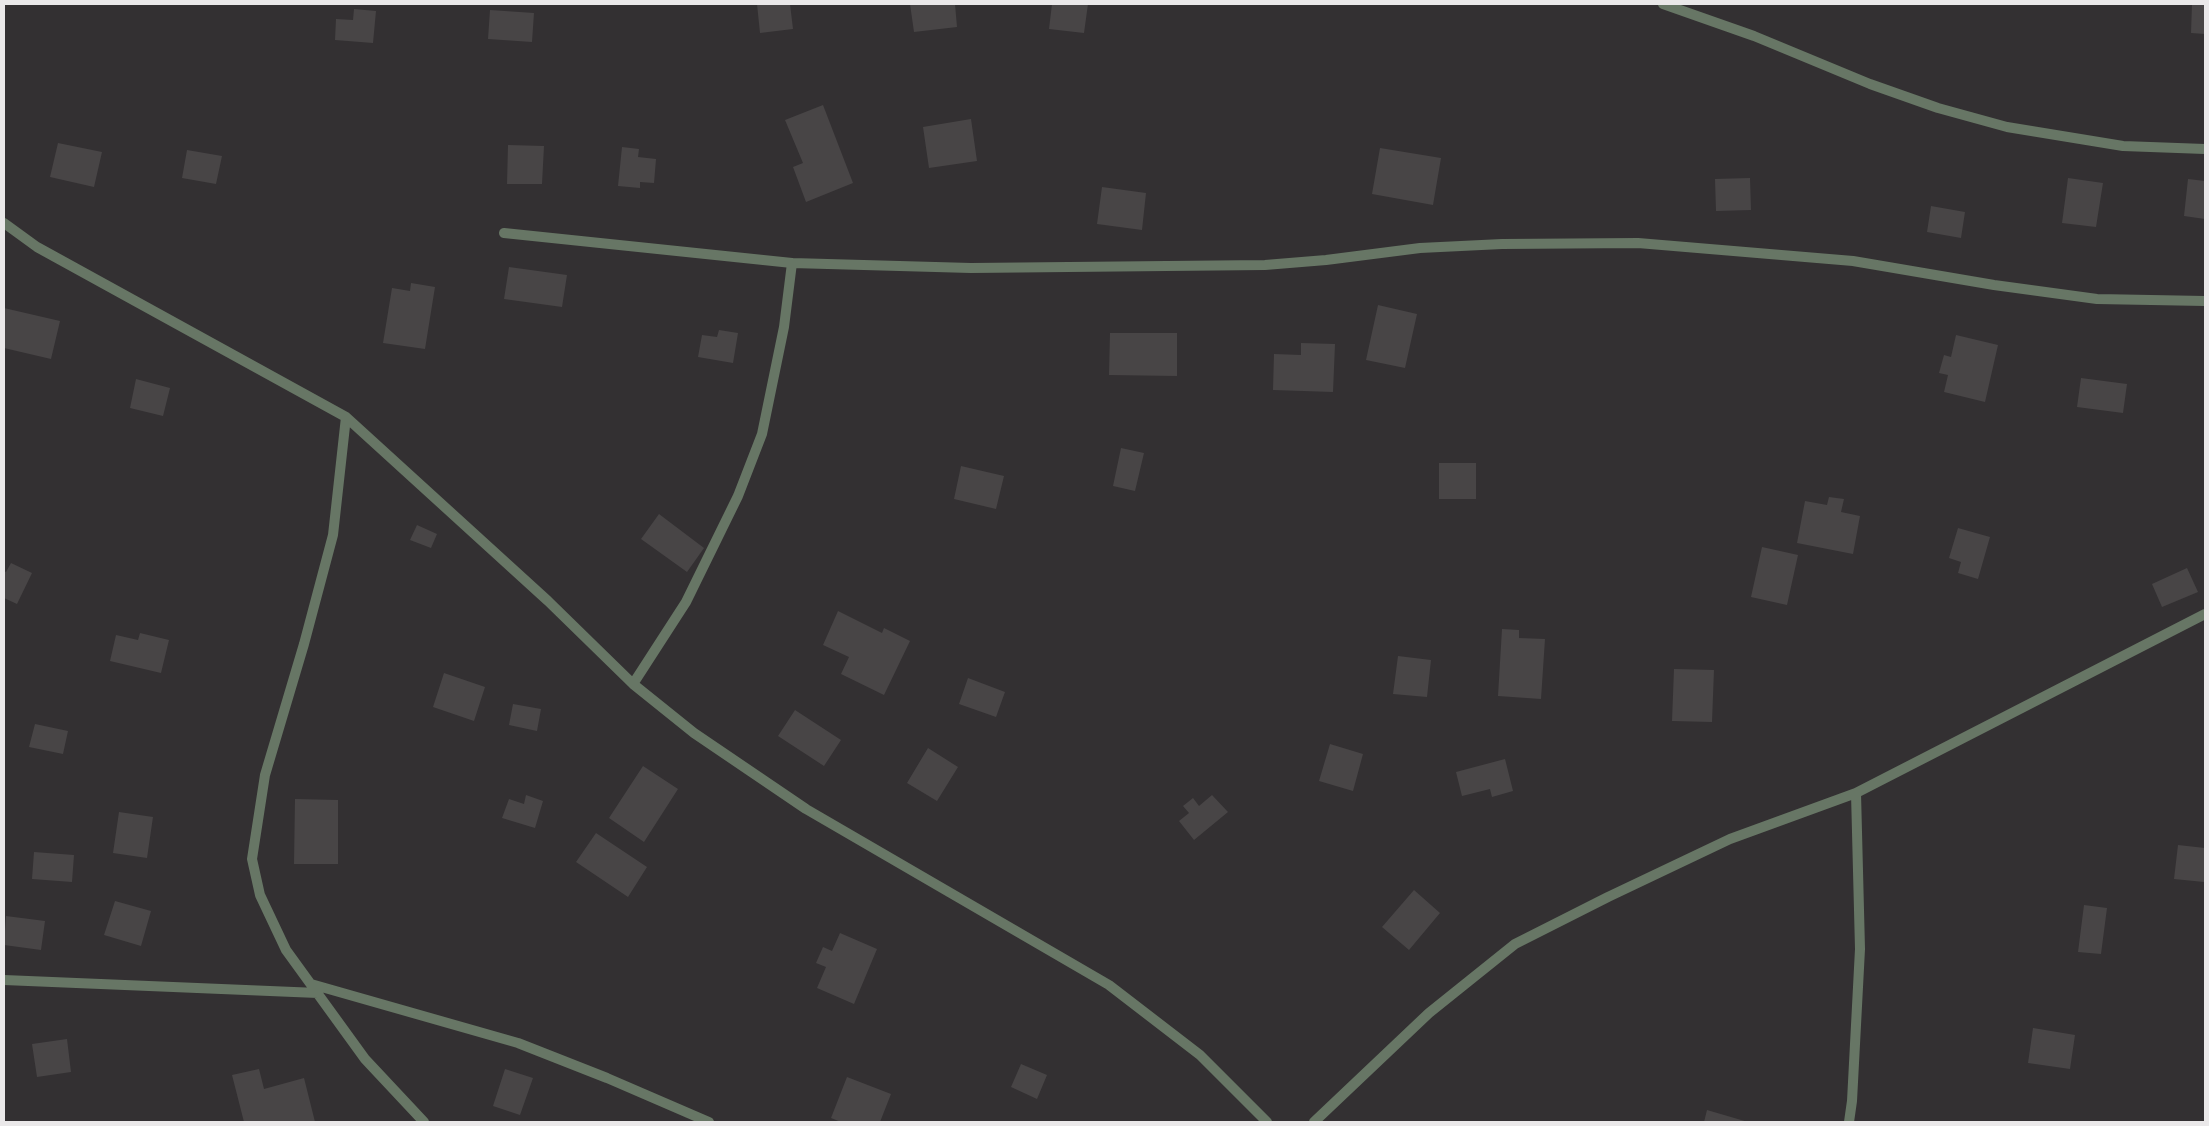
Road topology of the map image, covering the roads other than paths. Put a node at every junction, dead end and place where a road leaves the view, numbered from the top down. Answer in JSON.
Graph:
{"nodes":[{"id":1,"x":1663,"y":4,"type":"edge"},
{"id":2,"x":2205,"y":149,"type":"edge"},
{"id":3,"x":4,"y":223,"type":"edge"},
{"id":4,"x":504,"y":233,"type":"dead end"},
{"id":5,"x":792,"y":263,"type":"junction"},
{"id":6,"x":2205,"y":300,"type":"edge"},
{"id":7,"x":346,"y":417,"type":"junction"},
{"id":8,"x":2205,"y":614,"type":"edge"},
{"id":9,"x":633,"y":684,"type":"junction"},
{"id":10,"x":1856,"y":793,"type":"junction"},
{"id":11,"x":4,"y":980,"type":"edge"},
{"id":12,"x":311,"y":984,"type":"junction"},
{"id":13,"x":318,"y":993,"type":"junction"},
{"id":14,"x":1263,"y":1121,"type":"edge"},
{"id":15,"x":424,"y":1122,"type":"edge"},
{"id":16,"x":709,"y":1122,"type":"edge"},
{"id":17,"x":1314,"y":1122,"type":"edge"},
{"id":18,"x":1848,"y":1122,"type":"edge"}],
"edges":[{"from":1,"to":2,"type":"street"},
{"from":3,"to":7,"type":"street"},
{"from":4,"to":5,"type":"street"},
{"from":5,"to":6,"type":"street"},
{"from":5,"to":9,"type":"street"},
{"from":7,"to":9,"type":"street"},
{"from":7,"to":12,"type":"street"},
{"from":8,"to":10,"type":"street"},
{"from":9,"to":14,"type":"street"},
{"from":10,"to":17,"type":"street"},
{"from":10,"to":18,"type":"street"},
{"from":11,"to":13,"type":"street"},
{"from":12,"to":13,"type":"street"},
{"from":12,"to":16,"type":"street"},
{"from":13,"to":15,"type":"street"}]}
